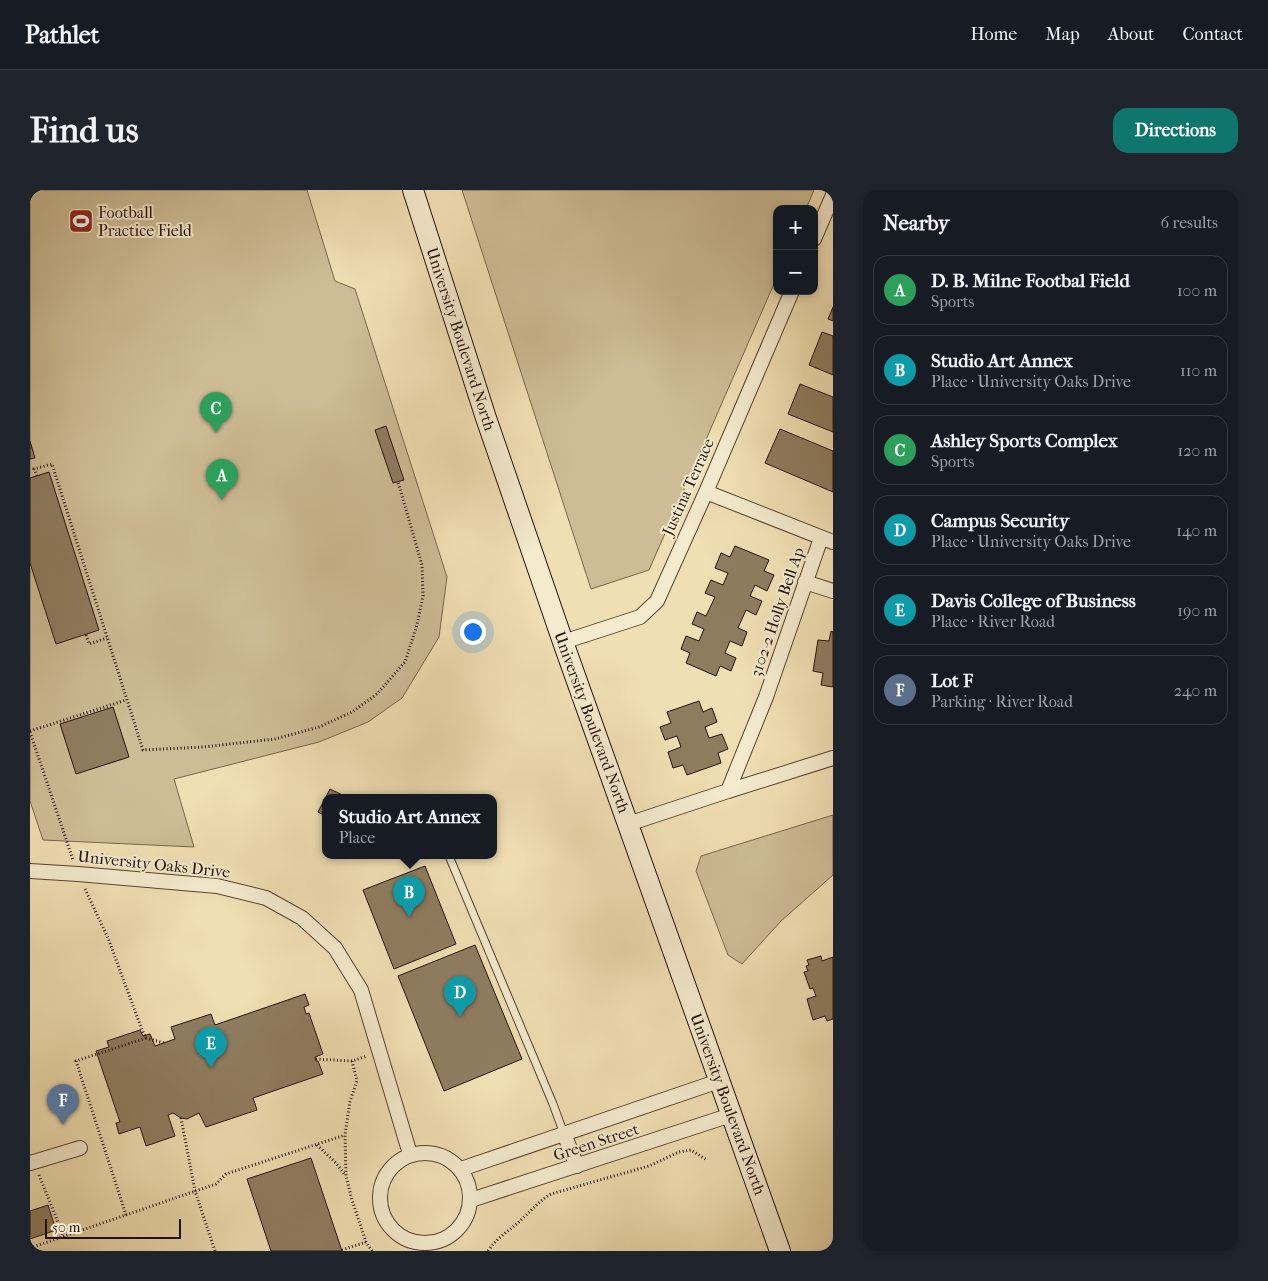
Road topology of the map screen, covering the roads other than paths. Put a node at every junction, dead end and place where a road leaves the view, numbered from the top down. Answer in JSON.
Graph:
{"nodes":[{"id":1,"x":413,"y":190,"type":"edge"},
{"id":2,"x":833,"y":195,"type":"edge"},
{"id":3,"x":818,"y":230,"type":"edge"},
{"id":4,"x":790,"y":295,"type":"edge"},
{"id":5,"x":706,"y":492,"type":"junction"},
{"id":6,"x":827,"y":540,"type":"edge"},
{"id":7,"x":805,"y":582,"type":"junction"},
{"id":8,"x":833,"y":591,"type":"edge"},
{"id":9,"x":563,"y":642,"type":"junction"},
{"id":10,"x":833,"y":758,"type":"edge"},
{"id":11,"x":728,"y":791,"type":"junction"},
{"id":12,"x":628,"y":824,"type":"junction"},
{"id":13,"x":450,"y":859,"type":"edge"},
{"id":14,"x":30,"y":871,"type":"edge"},
{"id":15,"x":720,"y":1081,"type":"junction"},
{"id":16,"x":732,"y":1115,"type":"junction"},
{"id":17,"x":564,"y":1134,"type":"junction"},
{"id":18,"x":80,"y":1148,"type":"dead end"},
{"id":19,"x":410,"y":1154,"type":"junction"},
{"id":20,"x":32,"y":1162,"type":"edge"},
{"id":21,"x":577,"y":1166,"type":"junction"},
{"id":22,"x":461,"y":1169,"type":"junction"},
{"id":23,"x":471,"y":1200,"type":"junction"},
{"id":24,"x":444,"y":1245,"type":"edge"},
{"id":25,"x":780,"y":1251,"type":"edge"}],
"edges":[{"from":1,"to":9,"type":"main road","name":"University Boulevard North"},
{"from":2,"to":3,"type":"street"},
{"from":4,"to":5,"type":"street","name":"Justina Terrace"},
{"from":5,"to":6,"type":"street"},
{"from":5,"to":9,"type":"street","name":"Justina Terrace"},
{"from":6,"to":7,"type":"street","name":"3102-2 Holly Bell Ap"},
{"from":7,"to":8,"type":"street"},
{"from":7,"to":11,"type":"street","name":"3102-2 Holly Bell Ap"},
{"from":9,"to":12,"type":"main road","name":"University Boulevard North"},
{"from":10,"to":11,"type":"street"},
{"from":11,"to":12,"type":"street"},
{"from":12,"to":15,"type":"main road","name":"University Boulevard North"},
{"from":13,"to":17,"type":"lane"},
{"from":14,"to":19,"type":"street","name":"University Oaks Drive"},
{"from":15,"to":16,"type":"main road","name":"University Boulevard North"},
{"from":15,"to":17,"type":"street","name":"Green Street"},
{"from":16,"to":21,"type":"street","name":"Green Street"},
{"from":16,"to":25,"type":"main road","name":"University Boulevard North"},
{"from":17,"to":21,"type":"street"},
{"from":17,"to":22,"type":"street","name":"Green Street"},
{"from":18,"to":20,"type":"street"},
{"from":19,"to":22,"type":"street"},
{"from":19,"to":24,"type":"street"},
{"from":21,"to":23,"type":"street","name":"Green Street"},
{"from":22,"to":23,"type":"street"},
{"from":23,"to":24,"type":"street"}]}
